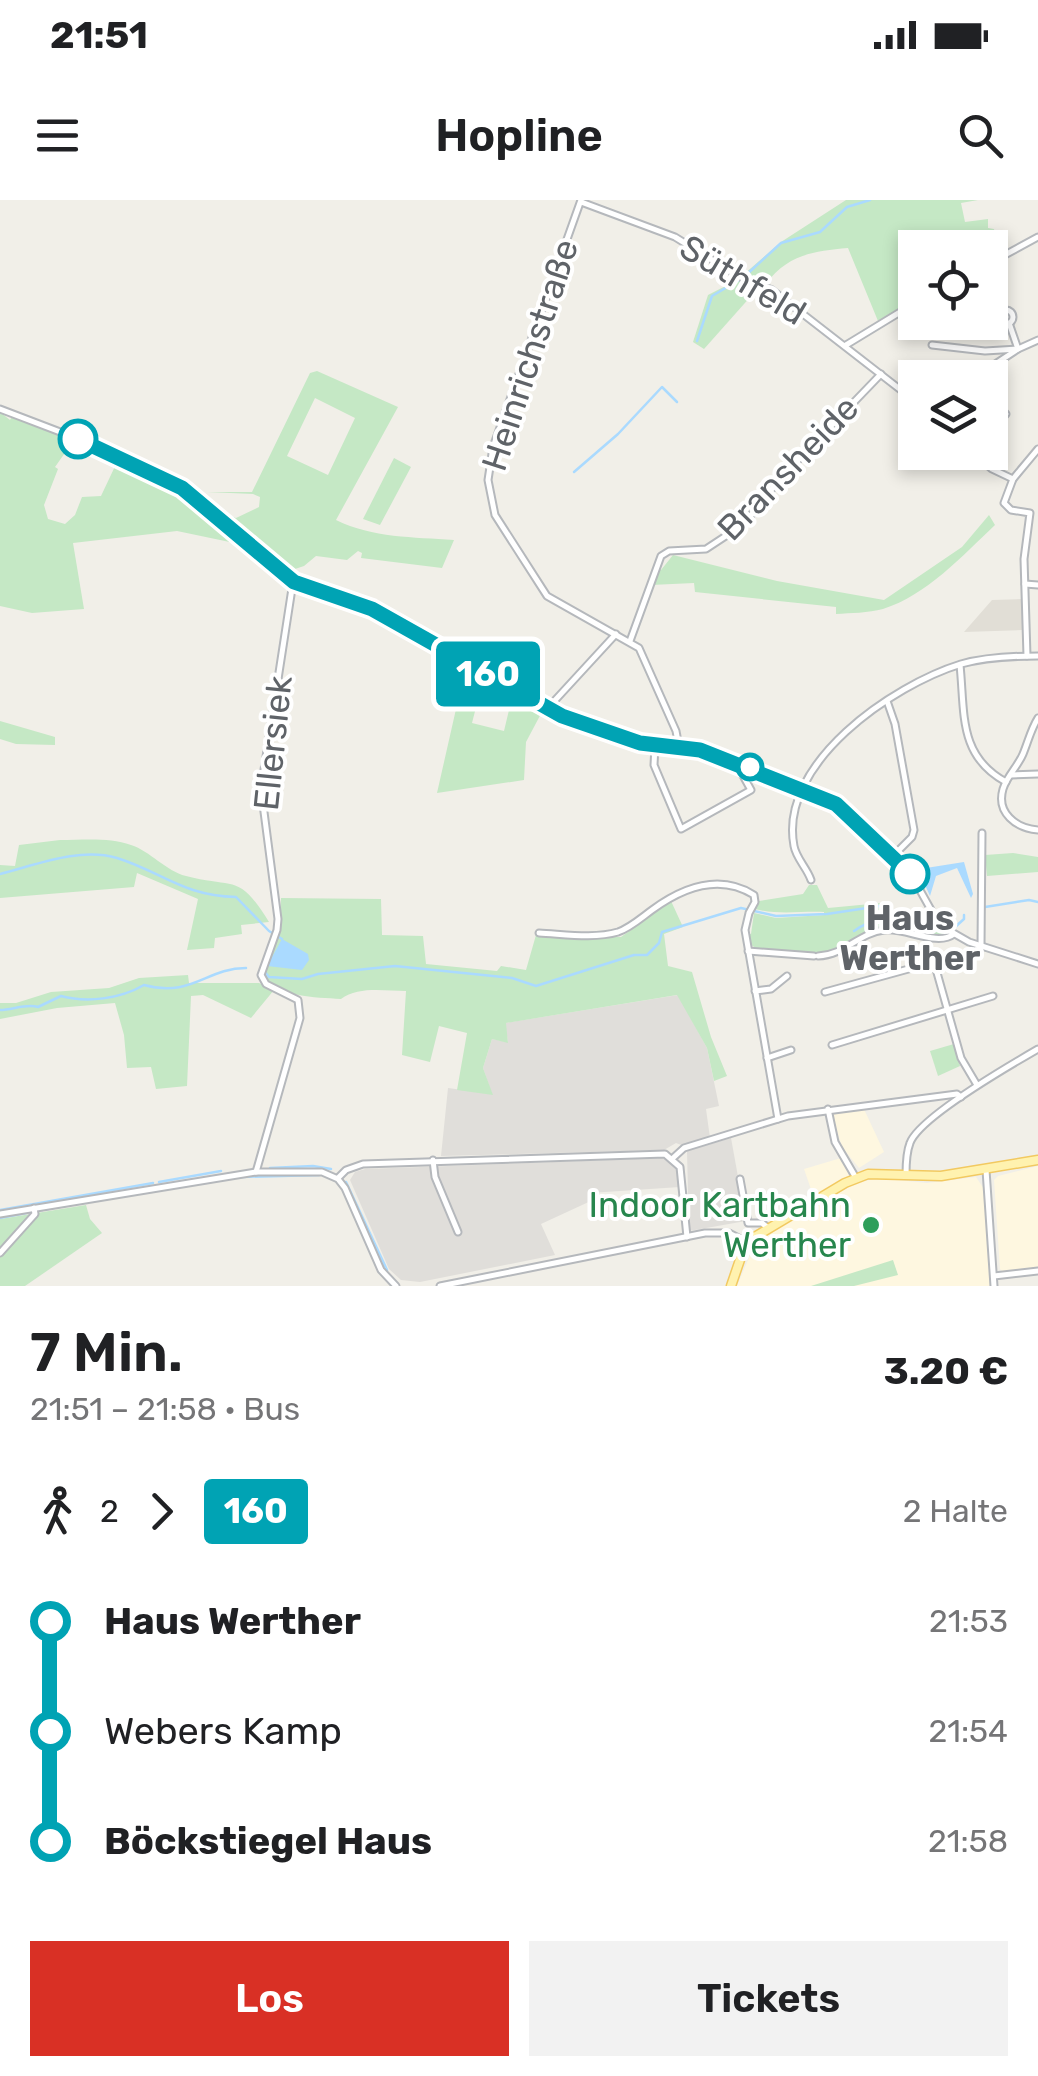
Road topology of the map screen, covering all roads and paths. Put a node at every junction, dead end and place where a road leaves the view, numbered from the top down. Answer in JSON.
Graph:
{"nodes":[{"id":1,"x":580,"y":201,"type":"edge"},
{"id":2,"x":1038,"y":237,"type":"edge"},
{"id":3,"x":1008,"y":253,"type":"edge"},
{"id":4,"x":898,"y":314,"type":"edge"},
{"id":5,"x":1009,"y":323,"type":"dead end"},
{"id":6,"x":1038,"y":340,"type":"edge"},
{"id":7,"x":846,"y":345,"type":"junction"},
{"id":8,"x":932,"y":345,"type":"dead end"},
{"id":9,"x":1018,"y":349,"type":"junction"},
{"id":10,"x":986,"y":351,"type":"junction"},
{"id":11,"x":988,"y":360,"type":"edge"},
{"id":12,"x":998,"y":360,"type":"edge"},
{"id":13,"x":882,"y":373,"type":"junction"},
{"id":14,"x":898,"y":387,"type":"edge"},
{"id":15,"x":0,"y":409,"type":"edge"},
{"id":16,"x":1038,"y":449,"type":"edge"},
{"id":17,"x":999,"y":470,"type":"edge"},
{"id":18,"x":1012,"y":479,"type":"junction"},
{"id":19,"x":1030,"y":513,"type":"junction"},
{"id":20,"x":1038,"y":514,"type":"edge"},
{"id":21,"x":294,"y":582,"type":"junction"},
{"id":22,"x":1025,"y":584,"type":"junction"},
{"id":23,"x":1038,"y":585,"type":"edge"},
{"id":24,"x":616,"y":634,"type":"junction"},
{"id":25,"x":630,"y":641,"type":"junction"},
{"id":26,"x":1027,"y":656,"type":"junction"},
{"id":27,"x":1038,"y":656,"type":"edge"},
{"id":28,"x":960,"y":665,"type":"junction"},
{"id":29,"x":887,"y":701,"type":"junction"},
{"id":30,"x":548,"y":709,"type":"junction"},
{"id":31,"x":1038,"y":718,"type":"edge"},
{"id":32,"x":655,"y":746,"type":"junction"},
{"id":33,"x":679,"y":747,"type":"junction"},
{"id":34,"x":742,"y":764,"type":"junction"},
{"id":35,"x":1038,"y":774,"type":"edge"},
{"id":36,"x":1008,"y":778,"type":"junction"},
{"id":37,"x":801,"y":789,"type":"junction"},
{"id":38,"x":1038,"y":830,"type":"edge"},
{"id":39,"x":982,"y":833,"type":"dead end"},
{"id":40,"x":893,"y":856,"type":"junction"},
{"id":41,"x":812,"y":880,"type":"dead end"},
{"id":42,"x":951,"y":932,"type":"junction"},
{"id":43,"x":539,"y":933,"type":"dead end"},
{"id":44,"x":981,"y":946,"type":"junction"},
{"id":45,"x":748,"y":951,"type":"junction"},
{"id":46,"x":1038,"y":964,"type":"edge"},
{"id":47,"x":786,"y":976,"type":"dead end"},
{"id":48,"x":755,"y":992,"type":"junction"},
{"id":49,"x":826,"y":992,"type":"dead end"},
{"id":50,"x":993,"y":996,"type":"dead end"},
{"id":51,"x":948,"y":1008,"type":"junction"},
{"id":52,"x":832,"y":1046,"type":"dead end"},
{"id":53,"x":1038,"y":1049,"type":"edge"},
{"id":54,"x":791,"y":1050,"type":"dead end"},
{"id":55,"x":767,"y":1058,"type":"junction"},
{"id":56,"x":977,"y":1085,"type":"junction"},
{"id":57,"x":961,"y":1097,"type":"junction"},
{"id":58,"x":828,"y":1109,"type":"junction"},
{"id":59,"x":778,"y":1119,"type":"junction"},
{"id":60,"x":672,"y":1158,"type":"junction"},
{"id":61,"x":432,"y":1160,"type":"junction"},
{"id":62,"x":1038,"y":1160,"type":"edge"},
{"id":63,"x":986,"y":1170,"type":"junction"},
{"id":64,"x":256,"y":1172,"type":"junction"},
{"id":65,"x":906,"y":1175,"type":"junction"},
{"id":66,"x":856,"y":1178,"type":"junction"},
{"id":67,"x":338,"y":1179,"type":"junction"},
{"id":68,"x":740,"y":1179,"type":"dead end"},
{"id":69,"x":34,"y":1208,"type":"junction"},
{"id":70,"x":0,"y":1214,"type":"edge"},
{"id":71,"x":768,"y":1228,"type":"junction"},
{"id":72,"x":458,"y":1232,"type":"dead end"},
{"id":73,"x":687,"y":1237,"type":"junction"},
{"id":74,"x":748,"y":1244,"type":"junction"},
{"id":75,"x":0,"y":1253,"type":"edge"},
{"id":76,"x":1038,"y":1271,"type":"edge"},
{"id":77,"x":994,"y":1276,"type":"junction"},
{"id":78,"x":396,"y":1286,"type":"edge"},
{"id":79,"x":440,"y":1286,"type":"edge"},
{"id":80,"x":731,"y":1286,"type":"edge"},
{"id":81,"x":994,"y":1286,"type":"edge"}],
"edges":[{"from":1,"to":7,"type":"street","name":"Süthfeld"},
{"from":1,"to":24,"type":"street","name":"Heinrichstraße"},
{"from":2,"to":3,"type":"street"},
{"from":4,"to":7,"type":"street","name":"Süthfeld"},
{"from":5,"to":9,"type":"street"},
{"from":6,"to":9,"type":"street"},
{"from":7,"to":13,"type":"street","name":"Süthfeld"},
{"from":8,"to":10,"type":"street"},
{"from":9,"to":10,"type":"street"},
{"from":9,"to":12,"type":"street"},
{"from":10,"to":11,"type":"street"},
{"from":13,"to":14,"type":"street","name":"Süthfeld"},
{"from":13,"to":25,"type":"street","name":"Bransheide"},
{"from":15,"to":21,"type":"street"},
{"from":16,"to":18,"type":"street"},
{"from":17,"to":18,"type":"street"},
{"from":18,"to":19,"type":"street"},
{"from":19,"to":20,"type":"street"},
{"from":19,"to":22,"type":"street"},
{"from":21,"to":30,"type":"street"},
{"from":21,"to":64,"type":"street","name":"Ellersiek"},
{"from":22,"to":23,"type":"street"},
{"from":22,"to":26,"type":"street"},
{"from":24,"to":25,"type":"street","name":"Heinrichstraße"},
{"from":24,"to":30,"type":"street"},
{"from":25,"to":33,"type":"street"},
{"from":26,"to":27,"type":"street"},
{"from":26,"to":28,"type":"street"},
{"from":28,"to":29,"type":"street"},
{"from":28,"to":36,"type":"street"},
{"from":29,"to":37,"type":"street"},
{"from":29,"to":40,"type":"street"},
{"from":30,"to":32,"type":"street"},
{"from":31,"to":36,"type":"street"},
{"from":32,"to":33,"type":"street"},
{"from":32,"to":34,"type":"street"},
{"from":33,"to":34,"type":"street"},
{"from":34,"to":37,"type":"street"},
{"from":35,"to":36,"type":"street"},
{"from":36,"to":38,"type":"street"},
{"from":37,"to":40,"type":"street"},
{"from":37,"to":41,"type":"street"},
{"from":39,"to":44,"type":"street"},
{"from":40,"to":42,"type":"street"},
{"from":42,"to":44,"type":"street"},
{"from":42,"to":45,"type":"street"},
{"from":43,"to":45,"type":"street"},
{"from":44,"to":46,"type":"street"},
{"from":45,"to":48,"type":"street"},
{"from":47,"to":48,"type":"street"},
{"from":48,"to":55,"type":"street"},
{"from":49,"to":51,"type":"street"},
{"from":50,"to":51,"type":"street"},
{"from":51,"to":52,"type":"street"},
{"from":51,"to":56,"type":"street"},
{"from":53,"to":56,"type":"street"},
{"from":54,"to":55,"type":"street"},
{"from":55,"to":59,"type":"street"},
{"from":56,"to":57,"type":"street"},
{"from":57,"to":58,"type":"street"},
{"from":57,"to":65,"type":"street"},
{"from":58,"to":59,"type":"street"},
{"from":58,"to":66,"type":"street"},
{"from":59,"to":60,"type":"street"},
{"from":60,"to":61,"type":"street"},
{"from":60,"to":73,"type":"street"},
{"from":61,"to":67,"type":"street"},
{"from":61,"to":72,"type":"street"},
{"from":62,"to":63,"type":"main road"},
{"from":63,"to":65,"type":"main road"},
{"from":63,"to":77,"type":"street"},
{"from":64,"to":67,"type":"street"},
{"from":64,"to":69,"type":"street"},
{"from":65,"to":66,"type":"main road"},
{"from":66,"to":71,"type":"main road"},
{"from":67,"to":78,"type":"street"},
{"from":68,"to":71,"type":"street"},
{"from":69,"to":70,"type":"street"},
{"from":69,"to":75,"type":"street"},
{"from":71,"to":74,"type":"main road"},
{"from":73,"to":74,"type":"street"},
{"from":73,"to":79,"type":"street"},
{"from":74,"to":80,"type":"main road"},
{"from":76,"to":77,"type":"street"},
{"from":77,"to":81,"type":"street"}]}
